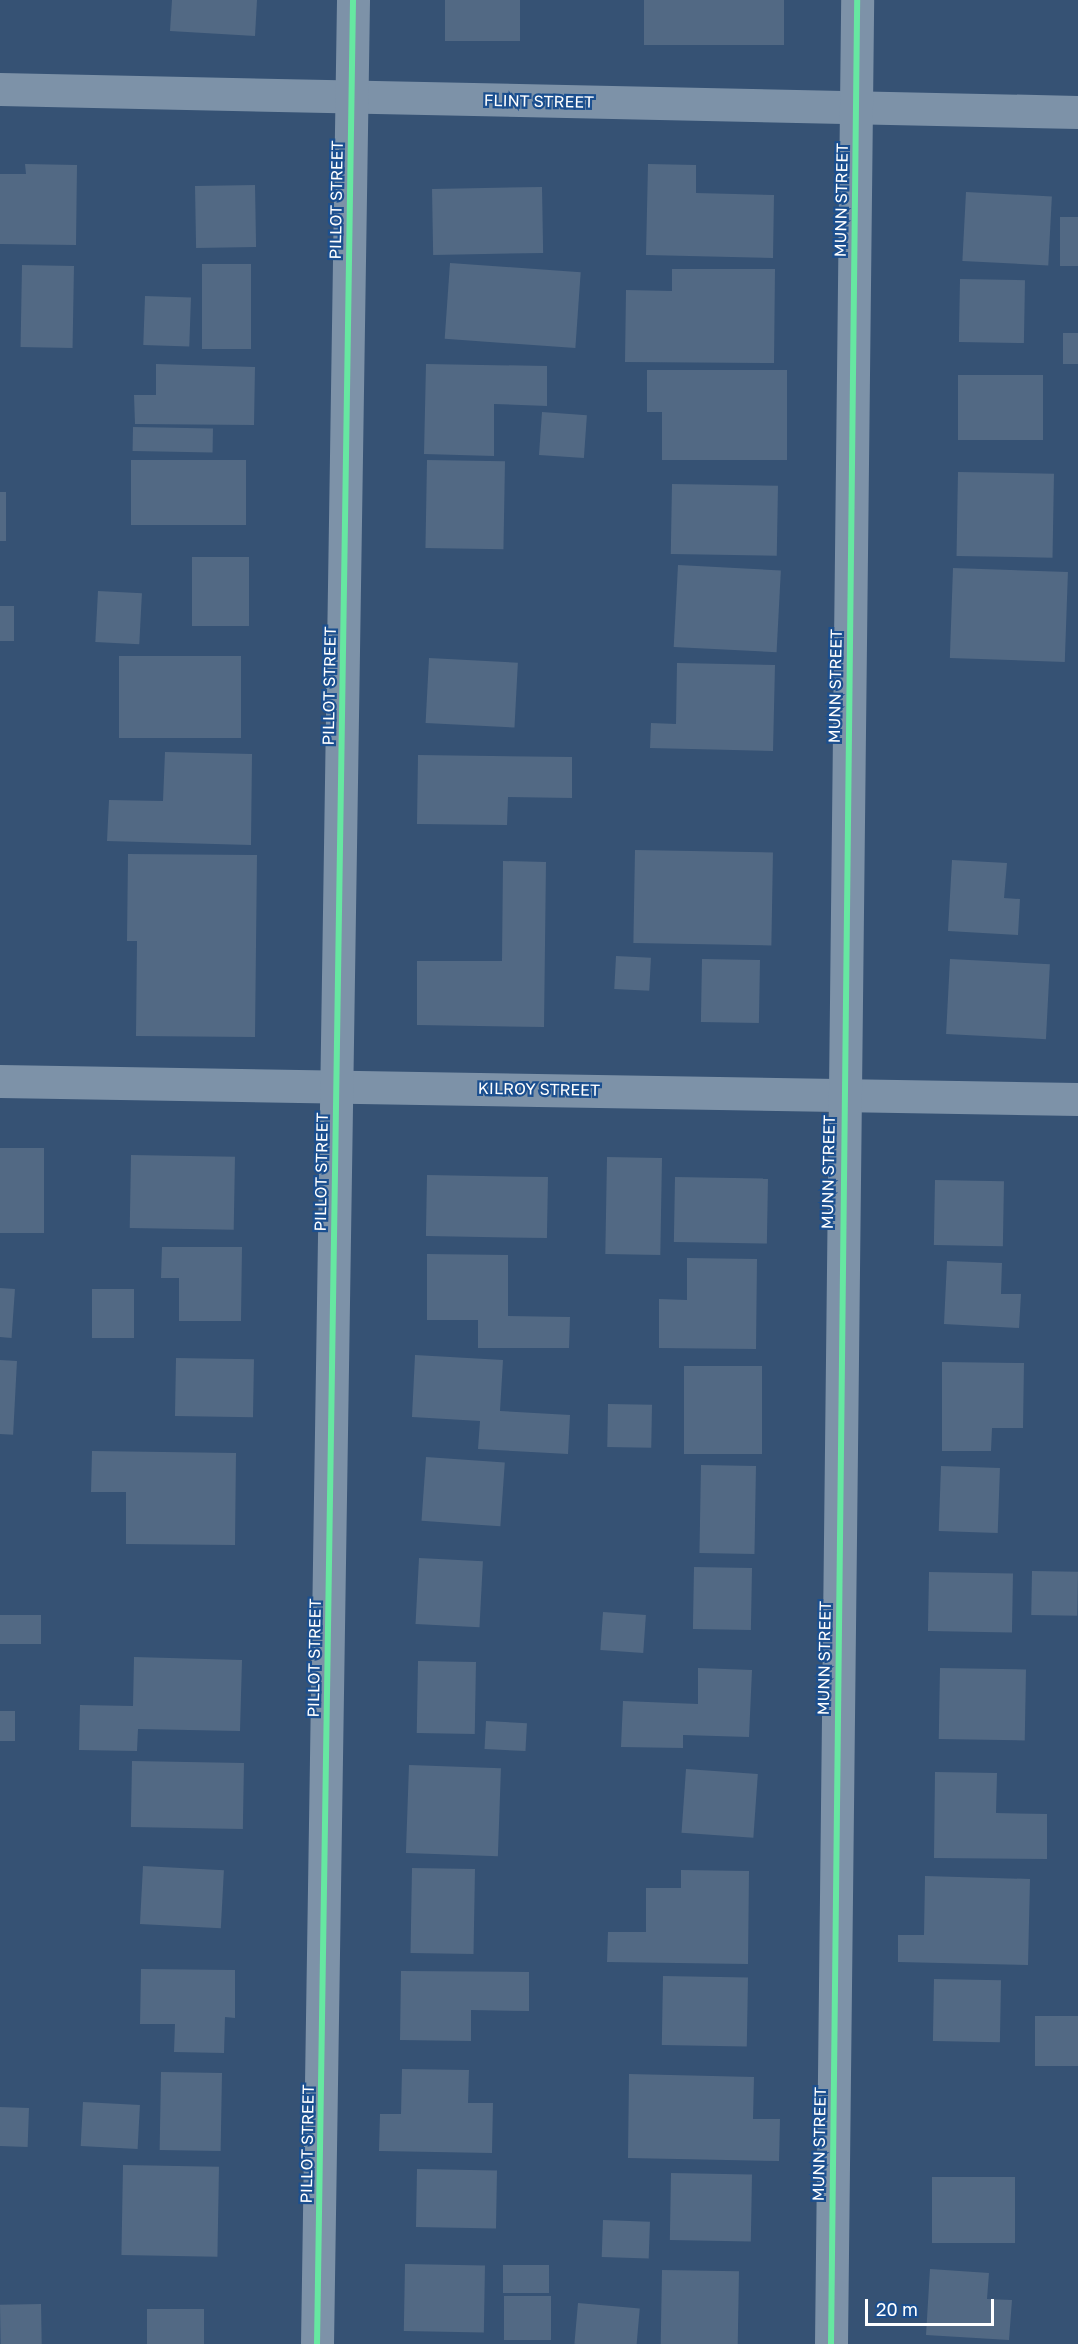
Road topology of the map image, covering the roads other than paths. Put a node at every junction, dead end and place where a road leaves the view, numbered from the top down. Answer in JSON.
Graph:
{"nodes":[{"id":1,"x":353,"y":0,"type":"edge"},
{"id":2,"x":857,"y":0,"type":"edge"},
{"id":3,"x":0,"y":90,"type":"edge"},
{"id":4,"x":351,"y":97,"type":"junction"},
{"id":5,"x":856,"y":107,"type":"junction"},
{"id":6,"x":1078,"y":112,"type":"edge"},
{"id":7,"x":0,"y":1081,"type":"edge"},
{"id":8,"x":336,"y":1086,"type":"junction"},
{"id":9,"x":843,"y":1094,"type":"junction"},
{"id":10,"x":1078,"y":1099,"type":"edge"},
{"id":11,"x":317,"y":2344,"type":"edge"},
{"id":12,"x":831,"y":2344,"type":"edge"}],
"edges":[{"from":1,"to":4,"type":"street","name":"PILLOT STREET"},
{"from":2,"to":5,"type":"street","name":"MUNN STREET"},
{"from":3,"to":4,"type":"street","name":"FLINT STREET"},
{"from":4,"to":5,"type":"street","name":"FLINT STREET"},
{"from":4,"to":8,"type":"street","name":"PILLOT STREET"},
{"from":5,"to":6,"type":"street","name":"FLINT STREET"},
{"from":5,"to":9,"type":"street","name":"MUNN STREET"},
{"from":7,"to":8,"type":"street","name":"KILROY STREET"},
{"from":8,"to":9,"type":"street","name":"KILROY STREET"},
{"from":8,"to":11,"type":"street","name":"PILLOT STREET"},
{"from":9,"to":10,"type":"street","name":"KILROY STREET"},
{"from":9,"to":12,"type":"street","name":"MUNN STREET"}]}
